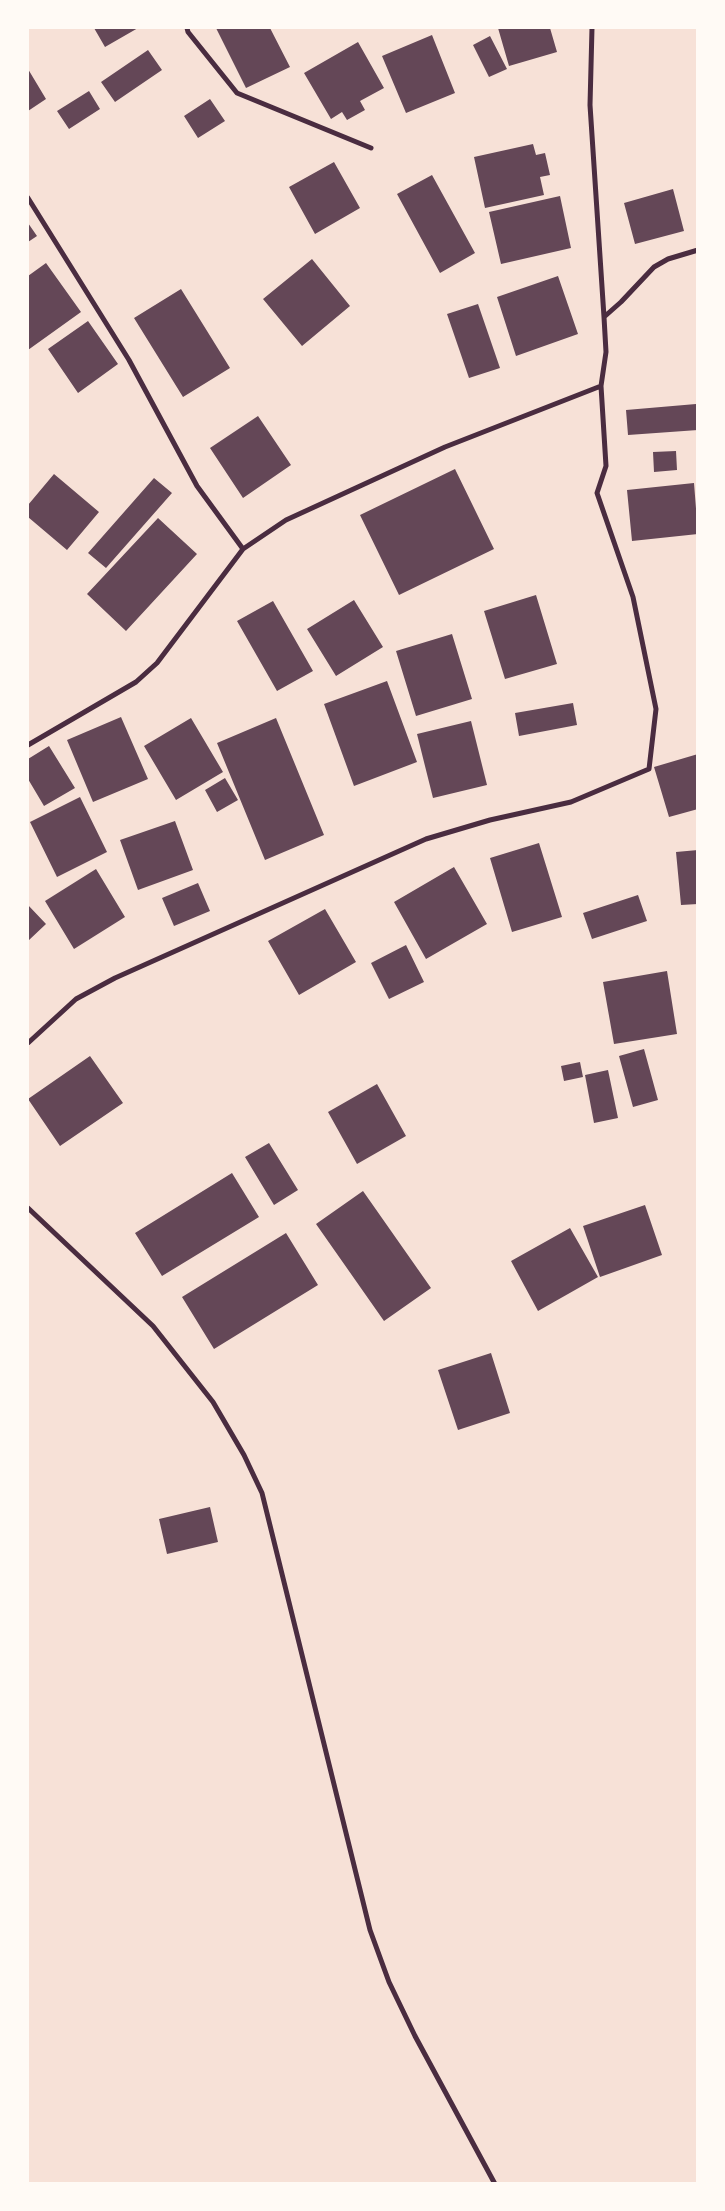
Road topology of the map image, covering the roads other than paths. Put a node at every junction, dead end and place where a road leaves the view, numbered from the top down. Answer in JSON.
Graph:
{"nodes":[{"id":1,"x":187,"y":28,"type":"edge"},
{"id":2,"x":592,"y":28,"type":"edge"},
{"id":3,"x":371,"y":148,"type":"dead end"},
{"id":4,"x":28,"y":198,"type":"edge"},
{"id":5,"x":698,"y":250,"type":"edge"},
{"id":6,"x":604,"y":317,"type":"junction"},
{"id":7,"x":601,"y":386,"type":"junction"},
{"id":8,"x":243,"y":549,"type":"junction"},
{"id":9,"x":28,"y":745,"type":"edge"},
{"id":10,"x":28,"y":1043,"type":"edge"},
{"id":11,"x":28,"y":1208,"type":"edge"},
{"id":12,"x":495,"y":2184,"type":"edge"}],
"edges":[{"from":1,"to":3,"type":"street"},
{"from":2,"to":6,"type":"street"},
{"from":4,"to":8,"type":"street"},
{"from":5,"to":6,"type":"street"},
{"from":6,"to":7,"type":"street"},
{"from":7,"to":8,"type":"street"},
{"from":7,"to":10,"type":"street"},
{"from":8,"to":9,"type":"street"},
{"from":11,"to":12,"type":"street"}]}
